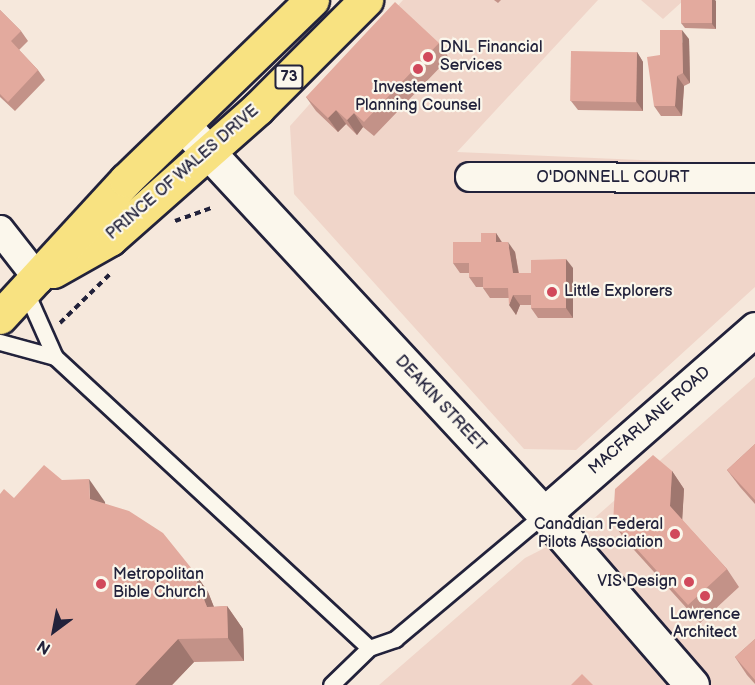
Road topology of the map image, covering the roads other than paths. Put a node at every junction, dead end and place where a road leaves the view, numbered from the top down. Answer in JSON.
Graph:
{"nodes":[{"id":1,"x":312,"y":0,"type":"edge"},
{"id":2,"x":366,"y":0,"type":"edge"},
{"id":3,"x":184,"y":126,"type":"junction"},
{"id":4,"x":209,"y":152,"type":"junction"},
{"id":5,"x":471,"y":177,"type":"dead end"},
{"id":6,"x":755,"y":178,"type":"edge"},
{"id":7,"x":0,"y":230,"type":"edge"},
{"id":8,"x":32,"y":286,"type":"junction"},
{"id":9,"x":0,"y":318,"type":"edge"},
{"id":10,"x":755,"y":329,"type":"edge"},
{"id":11,"x":0,"y":342,"type":"edge"},
{"id":12,"x":55,"y":357,"type":"junction"},
{"id":13,"x":544,"y":514,"type":"junction"},
{"id":14,"x":369,"y":648,"type":"junction"},
{"id":15,"x":331,"y":685,"type":"edge"},
{"id":16,"x":692,"y":685,"type":"edge"}],
"edges":[{"from":1,"to":3,"type":"main road","name":"PRINCE OF WALES DRIVE","number":"73"},
{"from":2,"to":4,"type":"main road","name":"PRINCE OF WALES DRIVE","number":"73"},
{"from":3,"to":4,"type":"street","name":"DEAKIN STREET"},
{"from":3,"to":8,"type":"main road","name":"PRINCE OF WALES DRIVE","number":"73"},
{"from":4,"to":8,"type":"main road","name":"PRINCE OF WALES DRIVE","number":"73"},
{"from":4,"to":13,"type":"street","name":"DEAKIN STREET"},
{"from":5,"to":6,"type":"street","name":"O'DONNELL COURT"},
{"from":7,"to":8,"type":"street"},
{"from":8,"to":9,"type":"main road","name":"PRINCE OF WALES DRIVE","number":"73"},
{"from":8,"to":12,"type":"lane"},
{"from":10,"to":13,"type":"street","name":"MACFARLANE ROAD"},
{"from":11,"to":12,"type":"lane"},
{"from":12,"to":14,"type":"lane"},
{"from":13,"to":14,"type":"lane"},
{"from":13,"to":16,"type":"street","name":"DEAKIN STREET"},
{"from":14,"to":15,"type":"lane"}]}
